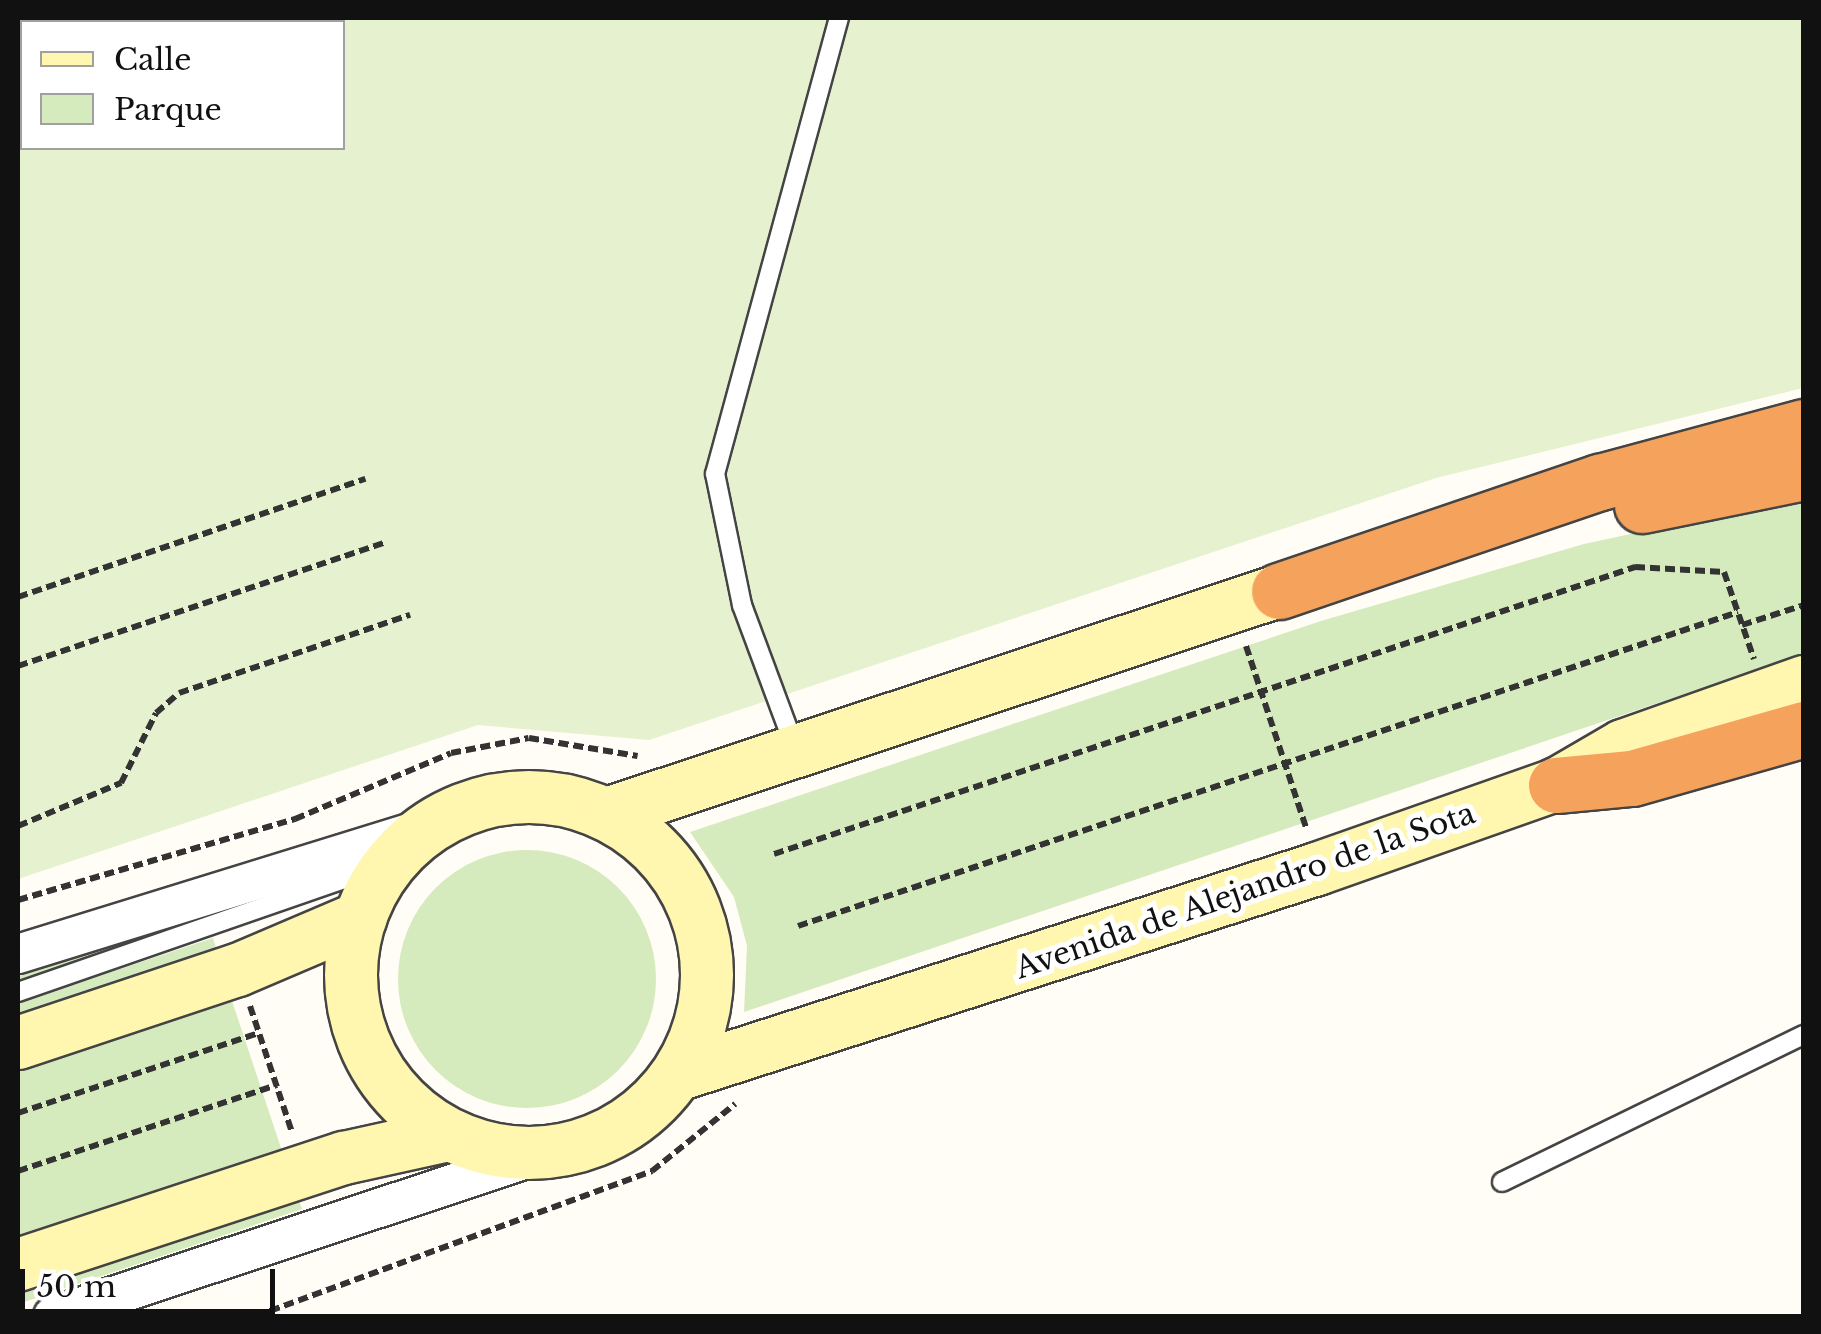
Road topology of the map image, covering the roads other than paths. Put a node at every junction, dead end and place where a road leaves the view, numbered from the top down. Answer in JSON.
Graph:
{"nodes":[{"id":1,"x":839,"y":18,"type":"edge"},
{"id":2,"x":1804,"y":427,"type":"edge"},
{"id":3,"x":1804,"y":472,"type":"edge"},
{"id":4,"x":1279,"y":591,"type":"junction"},
{"id":5,"x":1780,"y":676,"type":"edge"},
{"id":6,"x":1804,"y":729,"type":"edge"},
{"id":7,"x":796,"y":750,"type":"junction"},
{"id":8,"x":1556,"y":785,"type":"junction"},
{"id":9,"x":607,"y":814,"type":"junction"},
{"id":10,"x":429,"y":827,"type":"junction"},
{"id":11,"x":390,"y":863,"type":"junction"},
{"id":12,"x":360,"y":918,"type":"junction"},
{"id":13,"x":18,"y":954,"type":"edge"},
{"id":14,"x":18,"y":992,"type":"edge"},
{"id":15,"x":1804,"y":1035,"type":"edge"},
{"id":16,"x":18,"y":1043,"type":"edge"},
{"id":17,"x":678,"y":1075,"type":"junction"},
{"id":18,"x":448,"y":1135,"type":"junction"},
{"id":19,"x":542,"y":1154,"type":"junction"},
{"id":20,"x":1502,"y":1182,"type":"dead end"},
{"id":21,"x":18,"y":1265,"type":"edge"},
{"id":22,"x":52,"y":1316,"type":"edge"}],
"edges":[{"from":1,"to":7,"type":"lane"},
{"from":2,"to":4,"type":"highway"},
{"from":3,"to":4,"type":"highway"},
{"from":4,"to":7,"type":"main road"},
{"from":5,"to":8,"type":"main road","name":"Avenida de Alejandro de la Sota"},
{"from":6,"to":8,"type":"highway"},
{"from":7,"to":9,"type":"main road"},
{"from":8,"to":17,"type":"main road","name":"Avenida de Alejandro de la Sota"},
{"from":9,"to":10,"type":"main road"},
{"from":9,"to":17,"type":"main road"},
{"from":10,"to":11,"type":"main road"},
{"from":10,"to":13,"type":"street"},
{"from":11,"to":12,"type":"main road"},
{"from":11,"to":14,"type":"lane"},
{"from":12,"to":16,"type":"main road"},
{"from":12,"to":18,"type":"main road"},
{"from":15,"to":20,"type":"lane"},
{"from":17,"to":19,"type":"main road"},
{"from":18,"to":19,"type":"main road"},
{"from":18,"to":21,"type":"main road"},
{"from":19,"to":22,"type":"street"}]}
